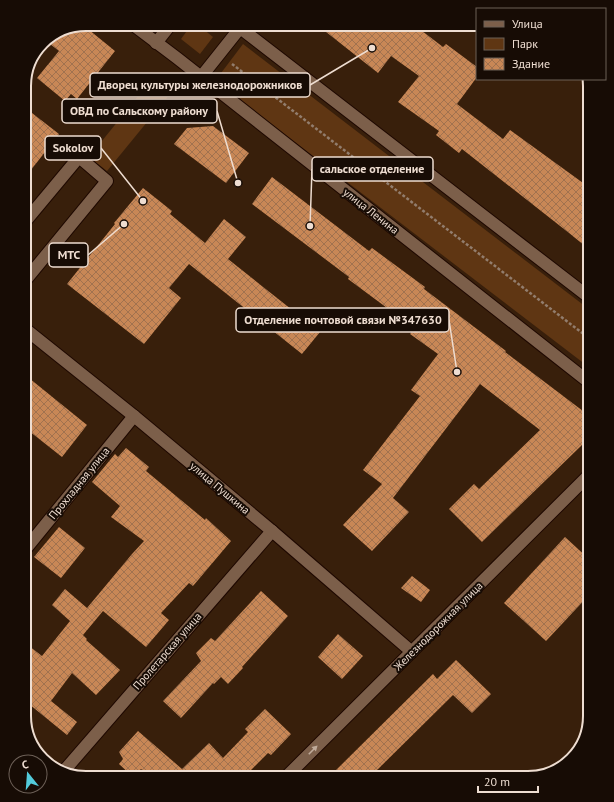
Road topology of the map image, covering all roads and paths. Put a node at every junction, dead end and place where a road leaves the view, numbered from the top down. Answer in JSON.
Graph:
{"nodes":[{"id":1,"x":141,"y":31,"type":"edge"},
{"id":2,"x":165,"y":31,"type":"edge"},
{"id":3,"x":235,"y":31,"type":"edge"},
{"id":4,"x":244,"y":31,"type":"edge"},
{"id":5,"x":156,"y":43,"type":"junction"},
{"id":6,"x":219,"y":54,"type":"junction"},
{"id":7,"x":201,"y":77,"type":"junction"},
{"id":8,"x":31,"y":215,"type":"edge"},
{"id":9,"x":31,"y":273,"type":"edge"},
{"id":10,"x":583,"y":293,"type":"edge"},
{"id":11,"x":31,"y":334,"type":"edge"},
{"id":12,"x":583,"y":334,"type":"edge"},
{"id":13,"x":583,"y":377,"type":"edge"},
{"id":14,"x":134,"y":416,"type":"junction"},
{"id":15,"x":583,"y":481,"type":"edge"},
{"id":16,"x":272,"y":531,"type":"junction"},
{"id":17,"x":31,"y":542,"type":"edge"},
{"id":18,"x":412,"y":652,"type":"junction"},
{"id":19,"x":67,"y":768,"type":"edge"},
{"id":20,"x":292,"y":771,"type":"edge"}],
"edges":[{"from":1,"to":5,"type":"street","name":"улица Ленина"},
{"from":2,"to":5,"type":"street"},
{"from":3,"to":6,"type":"street"},
{"from":4,"to":10,"type":"street"},
{"from":5,"to":7,"type":"street","name":"улица Ленина"},
{"from":6,"to":7,"type":"street"},
{"from":6,"to":12,"type":"path"},
{"from":7,"to":13,"type":"street","name":"улица Ленина"},
{"from":8,"to":9,"type":"street"},
{"from":11,"to":14,"type":"street","name":"улица Пушкина"},
{"from":14,"to":16,"type":"street","name":"улица Пушкина"},
{"from":14,"to":17,"type":"street","name":"Прохладная улица"},
{"from":15,"to":18,"type":"street","name":"Железнодорожная улица"},
{"from":16,"to":18,"type":"street","name":"улица Пушкина"},
{"from":16,"to":19,"type":"street","name":"Пролетарская улица"},
{"from":20,"to":18,"type":"street","name":"Железнодорожная улица","one_way":true}]}
